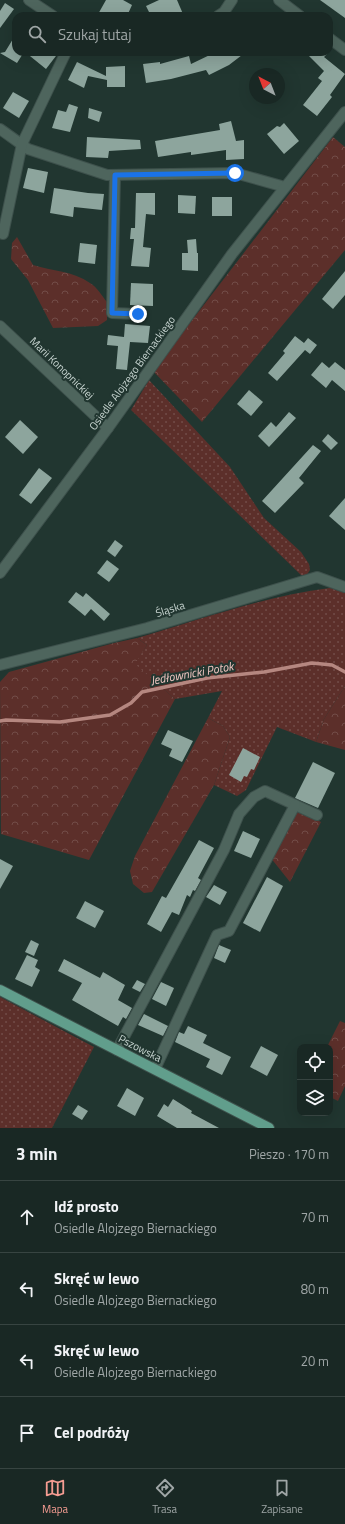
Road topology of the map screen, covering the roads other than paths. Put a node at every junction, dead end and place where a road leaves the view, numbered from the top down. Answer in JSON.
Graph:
{"nodes":[{"id":1,"x":29,"y":0,"type":"edge"},
{"id":2,"x":232,"y":0,"type":"edge"},
{"id":3,"x":279,"y":0,"type":"edge"},
{"id":4,"x":47,"y":12,"type":"edge"},
{"id":5,"x":224,"y":12,"type":"edge"},
{"id":6,"x":295,"y":12,"type":"edge"},
{"id":7,"x":333,"y":41,"type":"edge"},
{"id":8,"x":345,"y":50,"type":"edge"},
{"id":9,"x":64,"y":56,"type":"edge"},
{"id":10,"x":345,"y":112,"type":"edge"},
{"id":11,"x":0,"y":129,"type":"edge"},
{"id":12,"x":22,"y":144,"type":"junction"},
{"id":13,"x":115,"y":175,"type":"junction"},
{"id":14,"x":285,"y":187,"type":"junction"},
{"id":15,"x":3,"y":234,"type":"dead end"},
{"id":16,"x":138,"y":314,"type":"dead end"},
{"id":17,"x":0,"y":326,"type":"edge"},
{"id":18,"x":108,"y":428,"type":"junction"},
{"id":19,"x":0,"y":573,"type":"edge"},
{"id":20,"x":345,"y":587,"type":"edge"},
{"id":21,"x":0,"y":665,"type":"edge"},
{"id":22,"x":295,"y":805,"type":"junction"},
{"id":23,"x":317,"y":815,"type":"dead end"},
{"id":24,"x":0,"y":990,"type":"edge"},
{"id":25,"x":117,"y":1050,"type":"junction"},
{"id":26,"x":155,"y":1069,"type":"junction"},
{"id":27,"x":269,"y":1128,"type":"edge"}],
"edges":[{"from":1,"to":4,"type":"street"},
{"from":2,"to":5,"type":"street"},
{"from":3,"to":6,"type":"street"},
{"from":7,"to":8,"type":"street"},
{"from":9,"to":12,"type":"street"},
{"from":10,"to":14,"type":"street","name":"Osiedle Alojzego Biernackiego"},
{"from":11,"to":12,"type":"street"},
{"from":12,"to":13,"type":"street"},
{"from":12,"to":15,"type":"street"},
{"from":13,"to":14,"type":"street"},
{"from":13,"to":16,"type":"street"},
{"from":14,"to":18,"type":"street","name":"Osiedle Alojzego Biernackiego"},
{"from":17,"to":18,"type":"street","name":"Marii Konopnickiej"},
{"from":18,"to":19,"type":"street","name":"Osiedle Alojzego Biernackiego"},
{"from":20,"to":21,"type":"street","name":"Śląska"},
{"from":22,"to":23,"type":"street"},
{"from":22,"to":25,"type":"street"},
{"from":22,"to":26,"type":"street"},
{"from":24,"to":25,"type":"main road","name":"Pszowska"},
{"from":25,"to":26,"type":"main road","name":"Pszowska"},
{"from":26,"to":27,"type":"main road","name":"Pszowska"}]}
